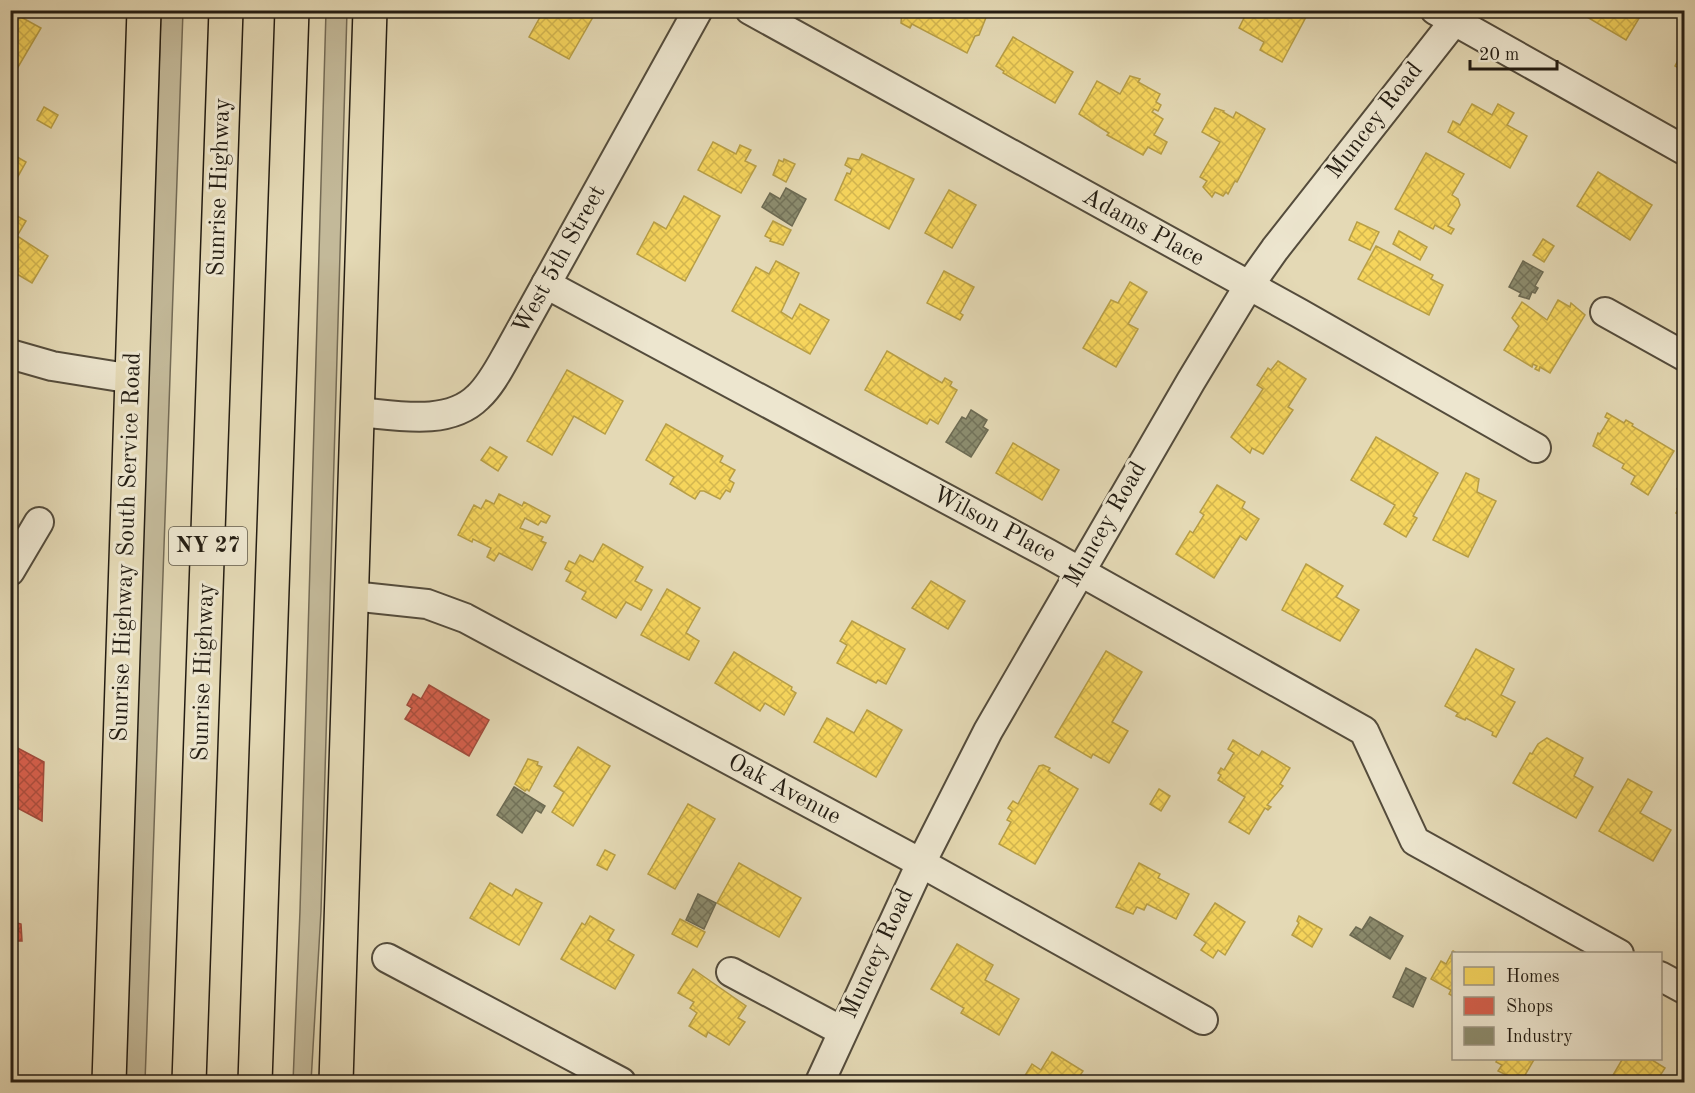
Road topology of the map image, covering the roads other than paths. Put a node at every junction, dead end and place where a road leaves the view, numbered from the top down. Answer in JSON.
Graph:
{"nodes":[{"id":1,"x":144,"y":10,"type":"edge"},
{"id":2,"x":226,"y":10,"type":"edge"},
{"id":3,"x":292,"y":10,"type":"edge"},
{"id":4,"x":370,"y":10,"type":"edge"},
{"id":5,"x":698,"y":10,"type":"edge"},
{"id":6,"x":750,"y":10,"type":"edge"},
{"id":7,"x":1450,"y":14,"type":"edge"},
{"id":8,"x":1684,"y":150,"type":"edge"},
{"id":9,"x":546,"y":284,"type":"junction"},
{"id":10,"x":1248,"y":287,"type":"junction"},
{"id":11,"x":1605,"y":312,"type":"dead end"},
{"id":12,"x":10,"y":354,"type":"edge"},
{"id":13,"x":1684,"y":356,"type":"edge"},
{"id":14,"x":133,"y":379,"type":"junction"},
{"id":15,"x":357,"y":412,"type":"junction"},
{"id":16,"x":1536,"y":448,"type":"dead end"},
{"id":17,"x":39,"y":522,"type":"dead end"},
{"id":18,"x":10,"y":571,"type":"edge"},
{"id":19,"x":1079,"y":571,"type":"junction"},
{"id":20,"x":352,"y":596,"type":"junction"},
{"id":21,"x":921,"y":863,"type":"junction"},
{"id":22,"x":1615,"y":952,"type":"edge"},
{"id":23,"x":387,"y":958,"type":"dead end"},
{"id":24,"x":731,"y":972,"type":"dead end"},
{"id":25,"x":1662,"y":977,"type":"edge"},
{"id":26,"x":1684,"y":990,"type":"edge"},
{"id":27,"x":1203,"y":1020,"type":"dead end"},
{"id":28,"x":842,"y":1031,"type":"junction"},
{"id":29,"x":109,"y":1083,"type":"edge"},
{"id":30,"x":189,"y":1083,"type":"edge"},
{"id":31,"x":255,"y":1083,"type":"edge"},
{"id":32,"x":336,"y":1083,"type":"edge"},
{"id":33,"x":621,"y":1083,"type":"edge"},
{"id":34,"x":820,"y":1083,"type":"edge"}],
"edges":[{"from":1,"to":14,"type":"main road","name":"Sunrise Highway South Service Road"},
{"from":2,"to":30,"type":"main road","name":"Sunrise Highway","number":"NY 27"},
{"from":3,"to":31,"type":"main road","number":"NY 27"},
{"from":4,"to":15,"type":"main road"},
{"from":5,"to":9,"type":"street","name":"West 5th Street"},
{"from":6,"to":10,"type":"street","name":"Adams Place"},
{"from":7,"to":8,"type":"street"},
{"from":7,"to":10,"type":"street","name":"Muncey Road"},
{"from":9,"to":15,"type":"street","name":"West 5th Street"},
{"from":9,"to":19,"type":"street","name":"Wilson Place"},
{"from":10,"to":16,"type":"street","name":"Adams Place"},
{"from":10,"to":19,"type":"street","name":"Muncey Road"},
{"from":11,"to":13,"type":"street"},
{"from":12,"to":14,"type":"street"},
{"from":14,"to":29,"type":"main road","name":"Sunrise Highway South Service Road"},
{"from":15,"to":20,"type":"main road"},
{"from":17,"to":18,"type":"street"},
{"from":19,"to":21,"type":"street","name":"Muncey Road"},
{"from":19,"to":22,"type":"street","name":"Wilson Place"},
{"from":20,"to":21,"type":"street","name":"Oak Avenue"},
{"from":20,"to":32,"type":"main road"},
{"from":21,"to":27,"type":"street","name":"Oak Avenue"},
{"from":21,"to":28,"type":"street","name":"Muncey Road"},
{"from":23,"to":33,"type":"street"},
{"from":24,"to":28,"type":"street"},
{"from":25,"to":26,"type":"street"},
{"from":28,"to":34,"type":"street","name":"Muncey Road"}]}
